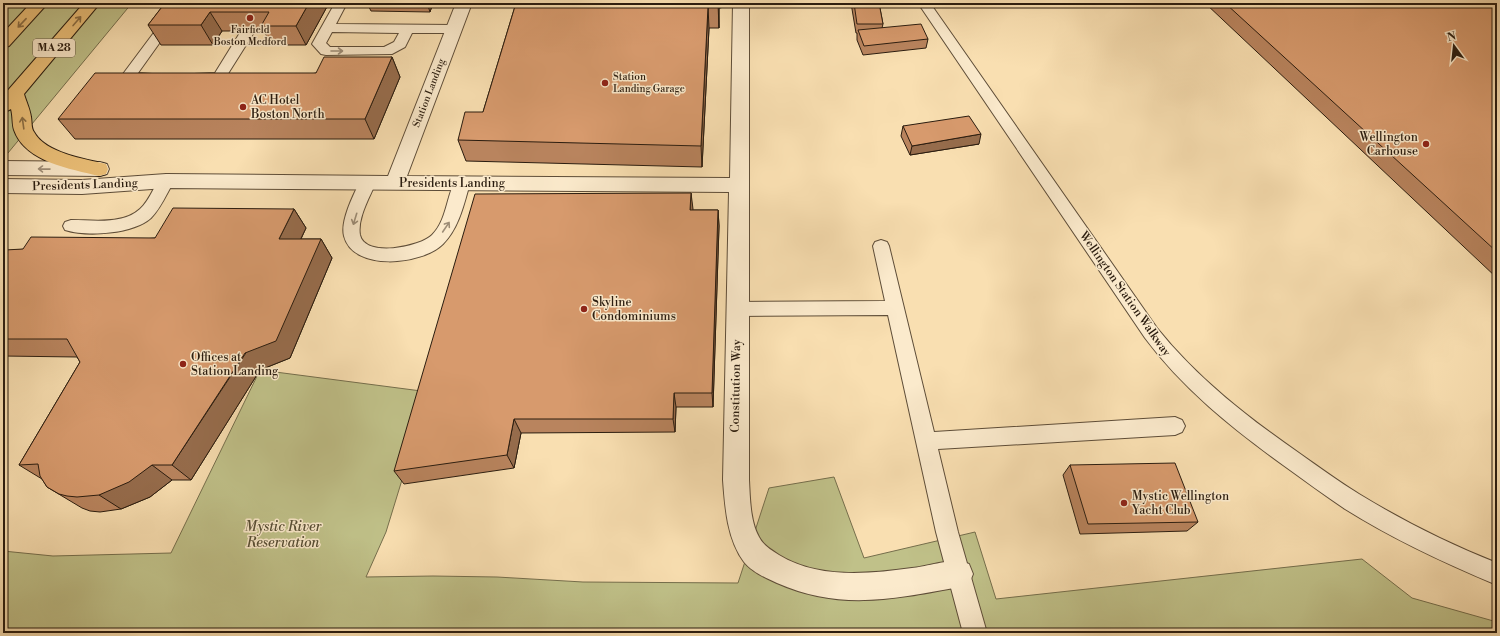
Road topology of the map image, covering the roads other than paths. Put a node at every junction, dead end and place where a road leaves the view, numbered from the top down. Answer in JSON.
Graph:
{"nodes":[{"id":1,"x":40,"y":3,"type":"edge"},
{"id":2,"x":92,"y":3,"type":"edge"},
{"id":3,"x":182,"y":3,"type":"edge"},
{"id":4,"x":341,"y":3,"type":"edge"},
{"id":5,"x":464,"y":3,"type":"edge"},
{"id":6,"x":741,"y":3,"type":"edge"},
{"id":7,"x":924,"y":3,"type":"edge"},
{"id":8,"x":327,"y":28,"type":"junction"},
{"id":9,"x":407,"y":29,"type":"junction"},
{"id":10,"x":454,"y":29,"type":"junction"},
{"id":11,"x":246,"y":34,"type":"edge"},
{"id":12,"x":3,"y":44,"type":"edge"},
{"id":13,"x":158,"y":77,"type":"edge"},
{"id":14,"x":188,"y":77,"type":"edge"},
{"id":15,"x":15,"y":93,"type":"junction"},
{"id":16,"x":3,"y":107,"type":"edge"},
{"id":17,"x":3,"y":168,"type":"edge"},
{"id":18,"x":99,"y":169,"type":"junction"},
{"id":19,"x":166,"y":181,"type":"junction"},
{"id":20,"x":368,"y":182,"type":"junction"},
{"id":21,"x":395,"y":182,"type":"junction"},
{"id":22,"x":462,"y":183,"type":"junction"},
{"id":23,"x":739,"y":185,"type":"junction"},
{"id":24,"x":3,"y":186,"type":"edge"},
{"id":25,"x":71,"y":226,"type":"dead end"},
{"id":26,"x":881,"y":246,"type":"dead end"},
{"id":27,"x":737,"y":308,"type":"junction"},
{"id":28,"x":896,"y":308,"type":"junction"},
{"id":29,"x":1175,"y":426,"type":"dead end"},
{"id":30,"x":926,"y":441,"type":"junction"},
{"id":31,"x":959,"y":574,"type":"junction"},
{"id":32,"x":1497,"y":574,"type":"edge"},
{"id":33,"x":975,"y":633,"type":"edge"}],
"edges":[{"from":1,"to":12,"type":"highway","one_way":true},
{"from":15,"to":2,"type":"highway","number":"MA 28","one_way":true},
{"from":3,"to":13,"type":"lane"},
{"from":4,"to":8,"type":"lane"},
{"from":5,"to":10,"type":"street","name":"Station Landing"},
{"from":6,"to":23,"type":"street","name":"Constitution Way"},
{"from":7,"to":32,"type":"lane","name":"Wellington Station Walkway"},
{"from":8,"to":9,"type":"lane"},
{"from":8,"to":9,"type":"lane","one_way":true},
{"from":9,"to":10,"type":"lane"},
{"from":10,"to":21,"type":"street","name":"Station Landing"},
{"from":11,"to":14,"type":"lane"},
{"from":15,"to":16,"type":"highway","number":"MA 28"},
{"from":18,"to":15,"type":"highway","one_way":true},
{"from":18,"to":17,"type":"street","name":"Presidents Landing","one_way":true},
{"from":18,"to":19,"type":"street","name":"Presidents Landing"},
{"from":19,"to":20,"type":"street","name":"Presidents Landing"},
{"from":19,"to":24,"type":"street","name":"Presidents Landing"},
{"from":19,"to":25,"type":"lane"},
{"from":20,"to":21,"type":"street","name":"Presidents Landing"},
{"from":20,"to":22,"type":"lane","one_way":true},
{"from":21,"to":22,"type":"street","name":"Presidents Landing"},
{"from":22,"to":23,"type":"street","name":"Presidents Landing"},
{"from":23,"to":27,"type":"street","name":"Constitution Way"},
{"from":26,"to":28,"type":"lane"},
{"from":27,"to":28,"type":"lane"},
{"from":27,"to":31,"type":"street","name":"Constitution Way"},
{"from":28,"to":30,"type":"lane"},
{"from":29,"to":30,"type":"lane"},
{"from":30,"to":31,"type":"lane"},
{"from":31,"to":33,"type":"lane"}]}
